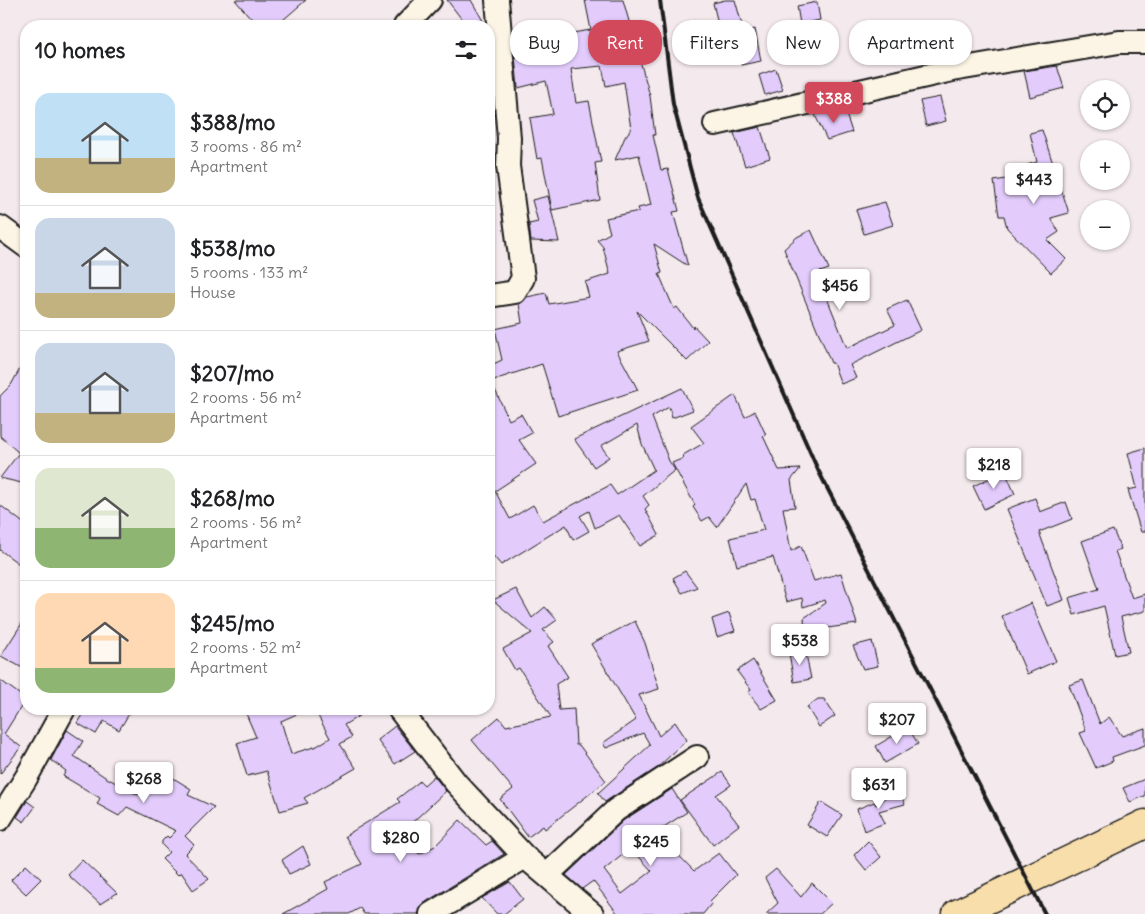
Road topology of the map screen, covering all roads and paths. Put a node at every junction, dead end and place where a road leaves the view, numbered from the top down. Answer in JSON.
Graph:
{"nodes":[{"id":1,"x":430,"y":0,"type":"edge"},
{"id":2,"x":497,"y":0,"type":"edge"},
{"id":3,"x":411,"y":20,"type":"edge"},
{"id":4,"x":1145,"y":42,"type":"edge"},
{"id":5,"x":715,"y":124,"type":"dead end"},
{"id":6,"x":0,"y":226,"type":"edge"},
{"id":7,"x":20,"y":241,"type":"edge"},
{"id":8,"x":495,"y":295,"type":"edge"},
{"id":9,"x":61,"y":715,"type":"edge"},
{"id":10,"x":404,"y":715,"type":"edge"},
{"id":11,"x":697,"y":757,"type":"dead end"},
{"id":12,"x":0,"y":819,"type":"edge"},
{"id":13,"x":1145,"y":824,"type":"edge"},
{"id":14,"x":525,"y":856,"type":"junction"},
{"id":15,"x":546,"y":876,"type":"junction"},
{"id":16,"x":431,"y":914,"type":"edge"},
{"id":17,"x":592,"y":914,"type":"edge"},
{"id":18,"x":957,"y":914,"type":"edge"}],
"edges":[{"from":1,"to":3,"type":"street"},
{"from":2,"to":8,"type":"street"},
{"from":4,"to":5,"type":"street"},
{"from":6,"to":7,"type":"street"},
{"from":9,"to":12,"type":"street"},
{"from":10,"to":14,"type":"street"},
{"from":11,"to":15,"type":"street"},
{"from":13,"to":18,"type":"highway"},
{"from":14,"to":15,"type":"street"},
{"from":14,"to":16,"type":"street"},
{"from":15,"to":17,"type":"street"}]}
